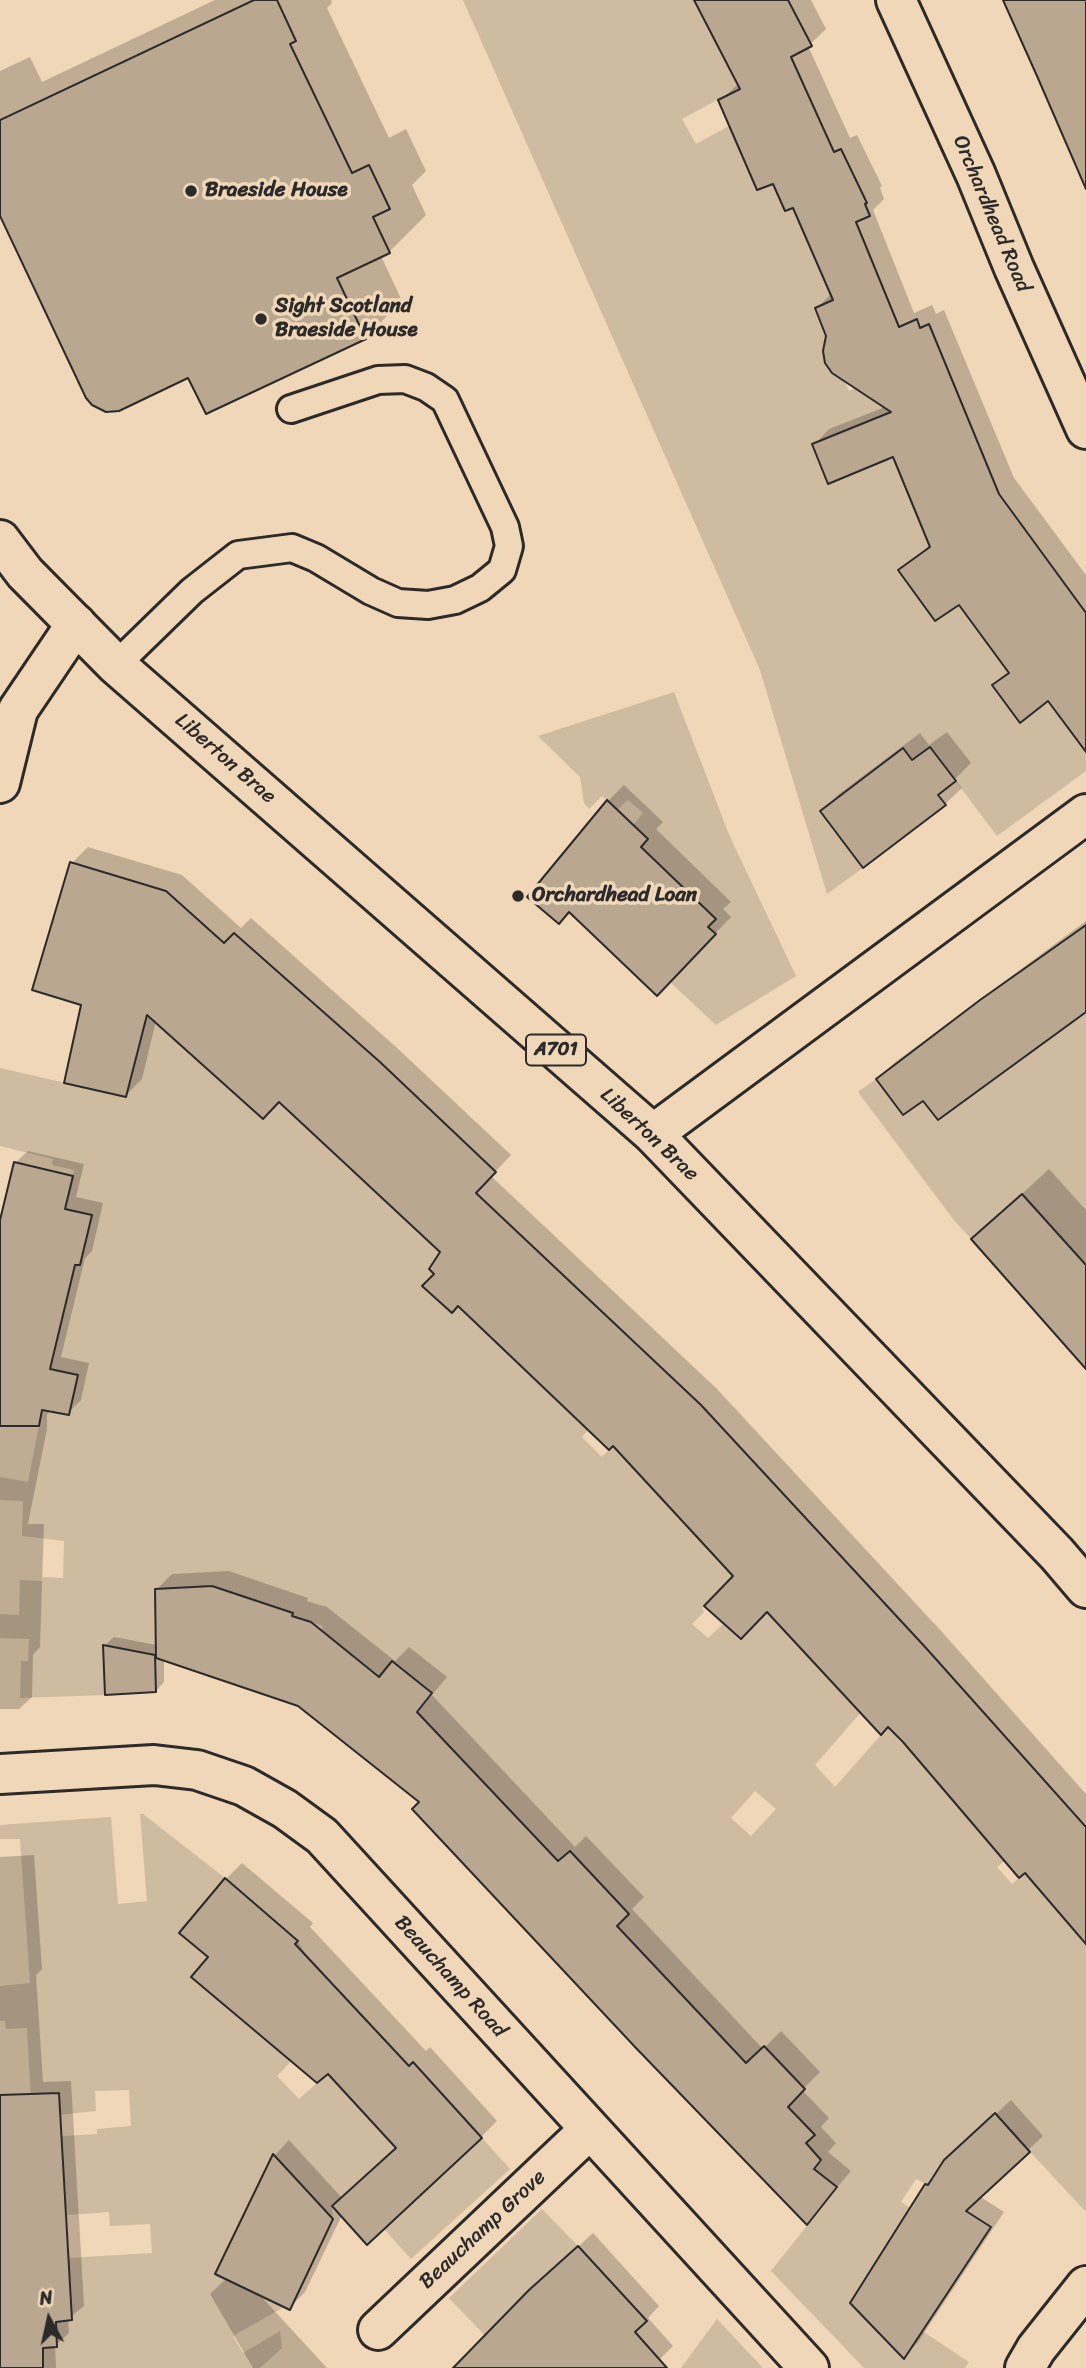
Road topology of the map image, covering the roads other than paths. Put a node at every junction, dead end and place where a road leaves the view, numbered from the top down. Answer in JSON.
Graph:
{"nodes":[{"id":1,"x":896,"y":0,"type":"edge"},
{"id":2,"x":291,"y":409,"type":"dead end"},
{"id":3,"x":1086,"y":429,"type":"edge"},
{"id":4,"x":0,"y":540,"type":"edge"},
{"id":5,"x":76,"y":624,"type":"junction"},
{"id":6,"x":116,"y":665,"type":"junction"},
{"id":7,"x":0,"y":783,"type":"edge"},
{"id":8,"x":1086,"y":814,"type":"edge"},
{"id":9,"x":653,"y":1134,"type":"junction"},
{"id":10,"x":1086,"y":1588,"type":"edge"},
{"id":11,"x":0,"y":1774,"type":"edge"},
{"id":12,"x":589,"y":2130,"type":"junction"},
{"id":13,"x":1086,"y":2286,"type":"edge"},
{"id":14,"x":378,"y":2330,"type":"dead end"},
{"id":15,"x":809,"y":2368,"type":"edge"},
{"id":16,"x":1025,"y":2368,"type":"edge"}],
"edges":[{"from":1,"to":3,"type":"street","name":"Orchardhead Road"},
{"from":2,"to":6,"type":"lane"},
{"from":4,"to":5,"type":"street","name":"Liberton Brae","number":"A701"},
{"from":5,"to":6,"type":"street","name":"Liberton Brae","number":"A701"},
{"from":5,"to":7,"type":"street"},
{"from":6,"to":9,"type":"street","name":"Liberton Brae","number":"A701"},
{"from":8,"to":9,"type":"street"},
{"from":9,"to":10,"type":"street","name":"Liberton Brae","number":"A701"},
{"from":11,"to":12,"type":"street","name":"Beauchamp Road"},
{"from":12,"to":14,"type":"street","name":"Beauchamp Grove"},
{"from":12,"to":15,"type":"street","name":"Beauchamp Road"},
{"from":13,"to":16,"type":"street"}]}
